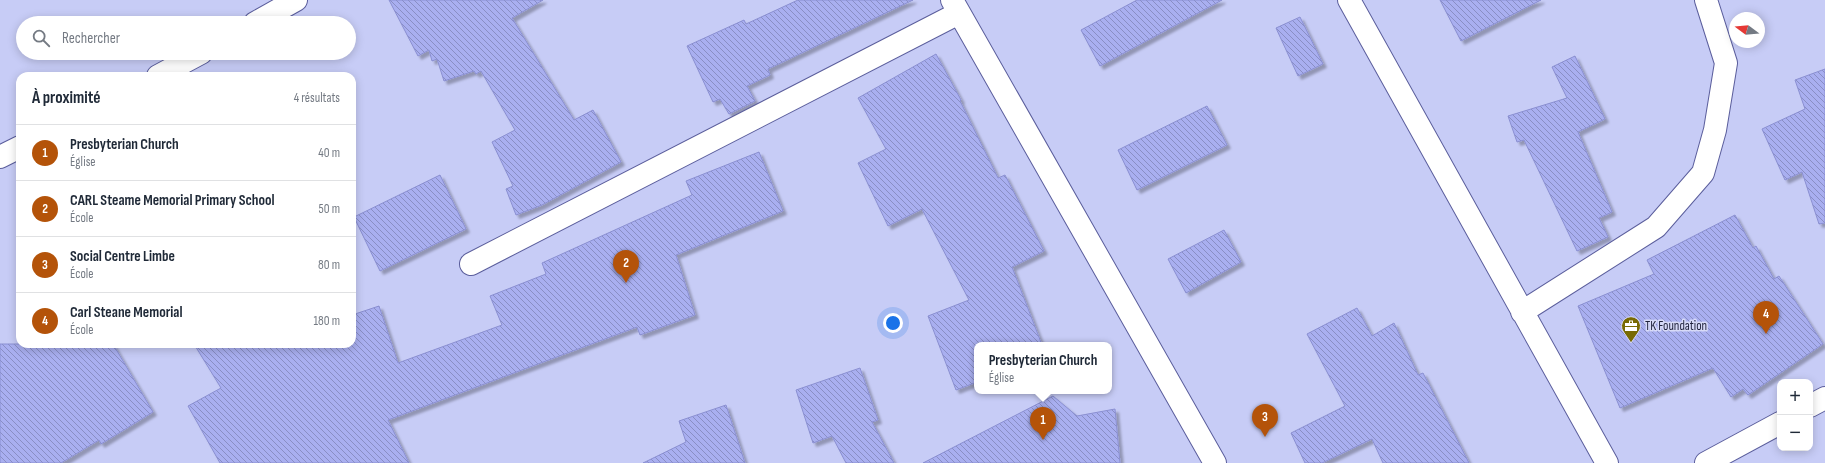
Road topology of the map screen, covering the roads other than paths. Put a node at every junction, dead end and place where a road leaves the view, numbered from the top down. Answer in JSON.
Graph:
{"nodes":[{"id":1,"x":296,"y":0,"type":"edge"},
{"id":2,"x":1348,"y":0,"type":"edge"},
{"id":3,"x":1706,"y":0,"type":"edge"},
{"id":4,"x":956,"y":7,"type":"edge"},
{"id":5,"x":267,"y":16,"type":"edge"},
{"id":6,"x":188,"y":60,"type":"edge"},
{"id":7,"x":165,"y":72,"type":"edge"},
{"id":8,"x":16,"y":149,"type":"edge"},
{"id":9,"x":0,"y":157,"type":"edge"},
{"id":10,"x":471,"y":264,"type":"dead end"},
{"id":11,"x":1522,"y":312,"type":"junction"},
{"id":12,"x":1825,"y":398,"type":"edge"},
{"id":13,"x":1813,"y":404,"type":"edge"},
{"id":14,"x":1777,"y":425,"type":"edge"},
{"id":15,"x":1215,"y":463,"type":"edge"},
{"id":16,"x":1607,"y":463,"type":"edge"},
{"id":17,"x":1706,"y":463,"type":"edge"}],
"edges":[{"from":1,"to":5,"type":"street"},
{"from":2,"to":11,"type":"street"},
{"from":3,"to":11,"type":"street"},
{"from":4,"to":10,"type":"street"},
{"from":4,"to":15,"type":"street"},
{"from":6,"to":7,"type":"street"},
{"from":8,"to":9,"type":"street"},
{"from":11,"to":16,"type":"street"},
{"from":12,"to":13,"type":"street"},
{"from":14,"to":17,"type":"street"}]}
